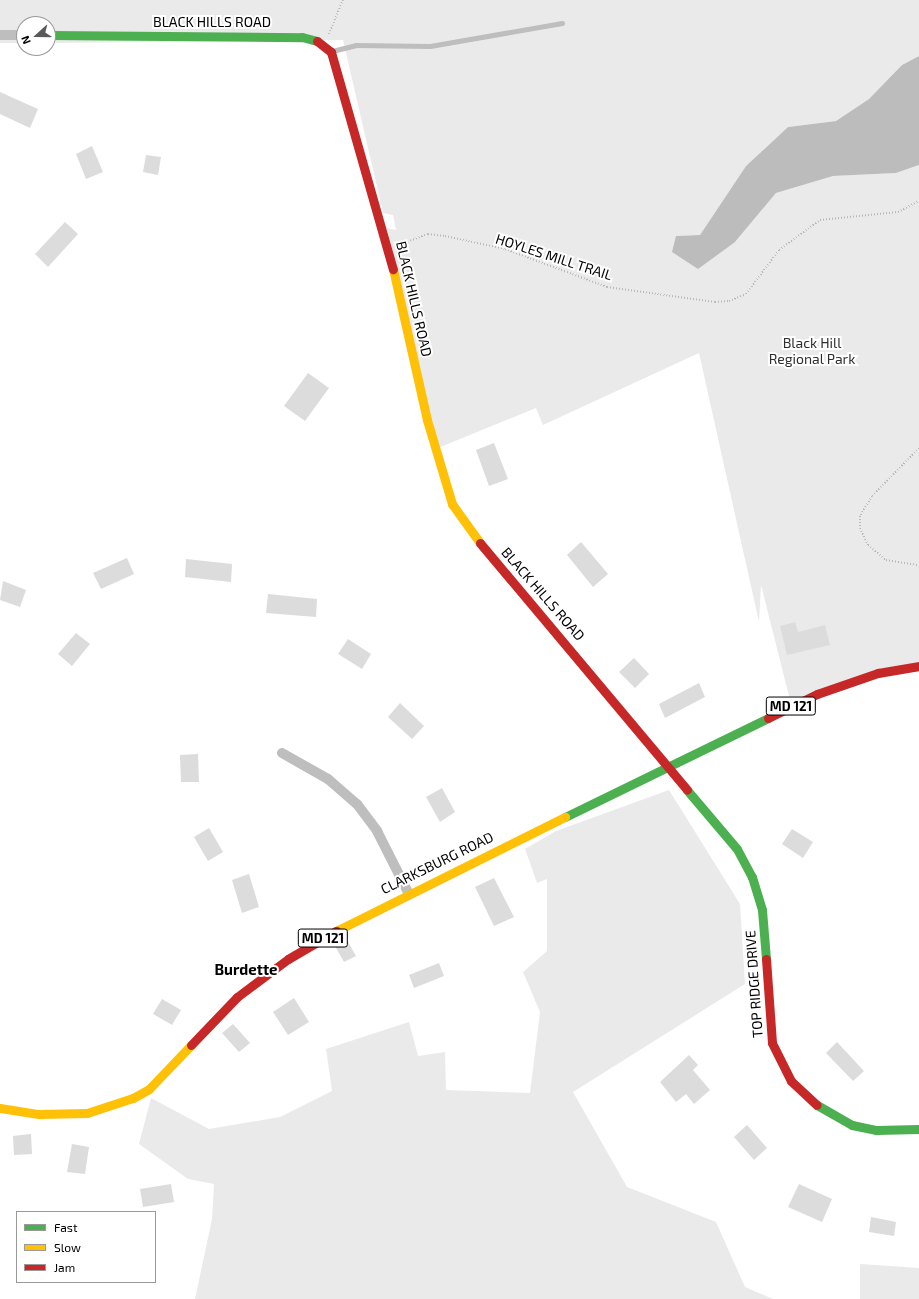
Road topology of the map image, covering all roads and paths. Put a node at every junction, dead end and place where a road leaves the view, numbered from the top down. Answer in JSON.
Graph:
{"nodes":[{"id":1,"x":343,"y":0,"type":"edge"},
{"id":2,"x":562,"y":23,"type":"dead end"},
{"id":3,"x":0,"y":35,"type":"edge"},
{"id":4,"x":16,"y":35,"type":"edge"},
{"id":5,"x":56,"y":35,"type":"edge"},
{"id":6,"x":327,"y":48,"type":"junction"},
{"id":7,"x":919,"y":201,"type":"edge"},
{"id":8,"x":388,"y":249,"type":"junction"},
{"id":9,"x":919,"y":448,"type":"edge"},
{"id":10,"x":919,"y":565,"type":"edge"},
{"id":11,"x":919,"y":666,"type":"edge"},
{"id":12,"x":282,"y":753,"type":"dead end"},
{"id":13,"x":669,"y":766,"type":"junction"},
{"id":14,"x":408,"y":892,"type":"junction"},
{"id":15,"x":0,"y":1108,"type":"edge"},
{"id":16,"x":919,"y":1129,"type":"edge"}],
"edges":[{"from":1,"to":6,"type":"path"},
{"from":2,"to":6,"type":"lane"},
{"from":3,"to":4,"type":"street"},
{"from":5,"to":6,"type":"street","name":"BLACK HILLS ROAD"},
{"from":6,"to":8,"type":"street","name":"BLACK HILLS ROAD"},
{"from":7,"to":8,"type":"path","name":"HOYLES MILL TRAIL"},
{"from":8,"to":13,"type":"street","name":"BLACK HILLS ROAD"},
{"from":9,"to":10,"type":"path"},
{"from":11,"to":13,"type":"street","name":"CLARKSBURG ROAD","number":"MD 121"},
{"from":12,"to":14,"type":"street"},
{"from":13,"to":14,"type":"street","name":"CLARKSBURG ROAD","number":"MD 121"},
{"from":13,"to":16,"type":"street","name":"TOP RIDGE DRIVE"},
{"from":14,"to":15,"type":"street","name":"CLARKSBURG ROAD","number":"MD 121"}]}
